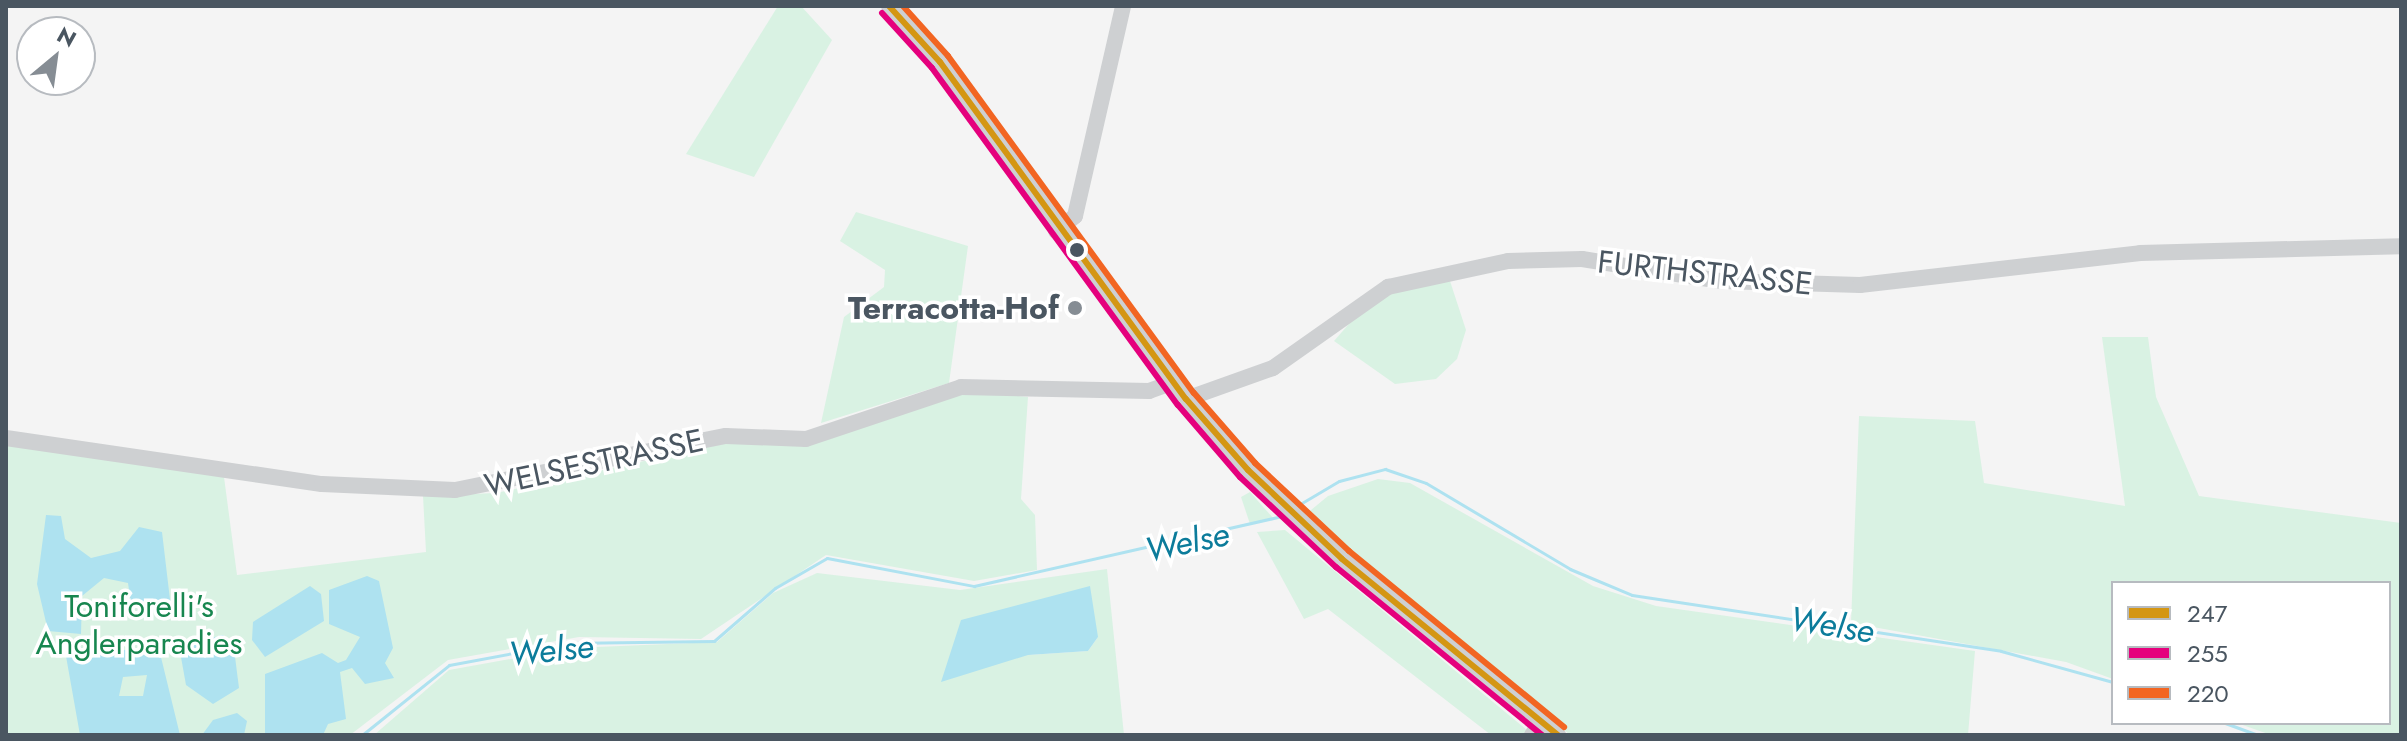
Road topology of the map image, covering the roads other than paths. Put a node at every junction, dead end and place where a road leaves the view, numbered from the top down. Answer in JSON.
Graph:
{"nodes":[{"id":1,"x":889,"y":6,"type":"edge"},
{"id":2,"x":1123,"y":6,"type":"edge"},
{"id":3,"x":1059,"y":229,"type":"junction"},
{"id":4,"x":2401,"y":246,"type":"edge"},
{"id":5,"x":1174,"y":382,"type":"junction"},
{"id":6,"x":1186,"y":399,"type":"junction"},
{"id":7,"x":6,"y":438,"type":"edge"},
{"id":8,"x":1537,"y":728,"type":"edge"},
{"id":9,"x":1558,"y":735,"type":"edge"}],
"edges":[{"from":1,"to":3,"type":"street"},
{"from":2,"to":3,"type":"street"},
{"from":3,"to":5,"type":"street"},
{"from":4,"to":6,"type":"street","name":"FURTHSTRASSE"},
{"from":5,"to":6,"type":"street"},
{"from":5,"to":7,"type":"street","name":"WELSESTRASSE"},
{"from":6,"to":8,"type":"street"},
{"from":8,"to":9,"type":"street"}]}
